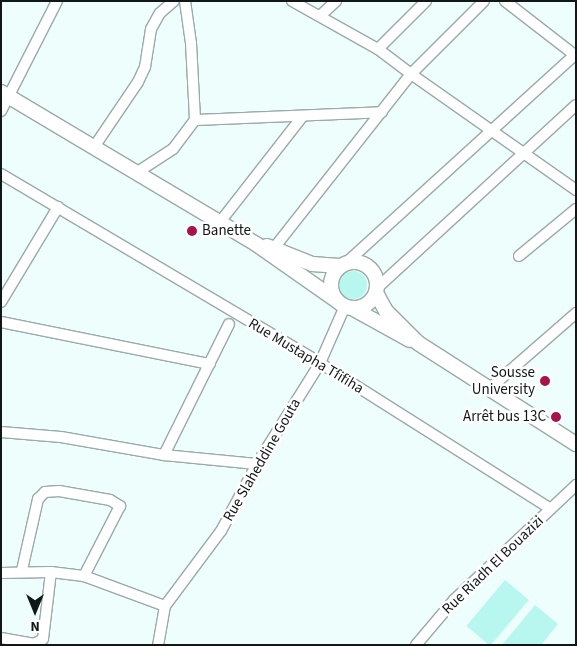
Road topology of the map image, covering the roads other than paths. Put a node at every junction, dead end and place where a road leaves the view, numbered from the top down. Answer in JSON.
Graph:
{"nodes":[{"id":1,"x":57,"y":1,"type":"edge"},
{"id":2,"x":174,"y":1,"type":"edge"},
{"id":3,"x":185,"y":1,"type":"edge"},
{"id":4,"x":292,"y":1,"type":"edge"},
{"id":5,"x":336,"y":1,"type":"edge"},
{"id":6,"x":426,"y":1,"type":"edge"},
{"id":7,"x":484,"y":1,"type":"edge"},
{"id":8,"x":504,"y":1,"type":"edge"},
{"id":9,"x":320,"y":16,"type":"junction"},
{"id":10,"x":378,"y":49,"type":"junction"},
{"id":11,"x":575,"y":55,"type":"edge"},
{"id":12,"x":411,"y":74,"type":"junction"},
{"id":13,"x":5,"y":94,"type":"edge"},
{"id":14,"x":576,"y":105,"type":"edge"},
{"id":15,"x":1,"y":111,"type":"edge"},
{"id":16,"x":382,"y":112,"type":"junction"},
{"id":17,"x":302,"y":117,"type":"junction"},
{"id":18,"x":195,"y":120,"type":"junction"},
{"id":19,"x":491,"y":128,"type":"junction"},
{"id":20,"x":94,"y":147,"type":"junction"},
{"id":21,"x":523,"y":152,"type":"junction"},
{"id":22,"x":136,"y":172,"type":"junction"},
{"id":23,"x":1,"y":174,"type":"edge"},
{"id":24,"x":576,"y":190,"type":"edge"},
{"id":25,"x":58,"y":207,"type":"junction"},
{"id":26,"x":576,"y":209,"type":"edge"},
{"id":27,"x":220,"y":222,"type":"junction"},
{"id":28,"x":256,"y":244,"type":"junction"},
{"id":29,"x":274,"y":248,"type":"junction"},
{"id":30,"x":519,"y":256,"type":"dead end"},
{"id":31,"x":343,"y":264,"type":"junction"},
{"id":32,"x":376,"y":290,"type":"junction"},
{"id":33,"x":1,"y":302,"type":"edge"},
{"id":34,"x":344,"y":305,"type":"junction"},
{"id":35,"x":576,"y":313,"type":"edge"},
{"id":36,"x":1,"y":322,"type":"edge"},
{"id":37,"x":229,"y":324,"type":"dead end"},
{"id":38,"x":418,"y":343,"type":"junction"},
{"id":39,"x":320,"y":363,"type":"junction"},
{"id":40,"x":210,"y":364,"type":"junction"},
{"id":41,"x":489,"y":389,"type":"junction"},
{"id":42,"x":1,"y":432,"type":"edge"},
{"id":43,"x":575,"y":444,"type":"edge"},
{"id":44,"x":164,"y":455,"type":"junction"},
{"id":45,"x":257,"y":464,"type":"junction"},
{"id":46,"x":575,"y":486,"type":"edge"},
{"id":47,"x":551,"y":509,"type":"junction"},
{"id":48,"x":22,"y":570,"type":"junction"},
{"id":49,"x":51,"y":572,"type":"junction"},
{"id":50,"x":1,"y":573,"type":"edge"},
{"id":51,"x":84,"y":576,"type":"junction"},
{"id":52,"x":165,"y":606,"type":"junction"},
{"id":53,"x":1,"y":638,"type":"edge"},
{"id":54,"x":158,"y":645,"type":"edge"},
{"id":55,"x":416,"y":645,"type":"edge"}],
"edges":[{"from":1,"to":13,"type":"street"},
{"from":2,"to":20,"type":"street"},
{"from":3,"to":18,"type":"street"},
{"from":4,"to":9,"type":"street"},
{"from":5,"to":9,"type":"street"},
{"from":6,"to":10,"type":"street"},
{"from":7,"to":12,"type":"street"},
{"from":8,"to":11,"type":"street"},
{"from":9,"to":10,"type":"street"},
{"from":10,"to":12,"type":"street"},
{"from":11,"to":19,"type":"street"},
{"from":12,"to":16,"type":"street"},
{"from":12,"to":19,"type":"street"},
{"from":13,"to":15,"type":"street"},
{"from":13,"to":20,"type":"main road"},
{"from":14,"to":21,"type":"street"},
{"from":16,"to":17,"type":"street"},
{"from":16,"to":29,"type":"street"},
{"from":17,"to":18,"type":"street"},
{"from":17,"to":27,"type":"street"},
{"from":18,"to":22,"type":"street"},
{"from":19,"to":21,"type":"street"},
{"from":19,"to":31,"type":"street"},
{"from":20,"to":22,"type":"main road"},
{"from":21,"to":24,"type":"street"},
{"from":21,"to":32,"type":"street"},
{"from":22,"to":27,"type":"main road"},
{"from":23,"to":25,"type":"street","name":"Rue Mustapha Tfifiha"},
{"from":25,"to":33,"type":"street"},
{"from":25,"to":39,"type":"street","name":"Rue Mustapha Tfifiha"},
{"from":26,"to":30,"type":"street"},
{"from":27,"to":28,"type":"main road"},
{"from":28,"to":29,"type":"main road"},
{"from":28,"to":34,"type":"main road"},
{"from":29,"to":31,"type":"main road"},
{"from":31,"to":32,"type":"main road"},
{"from":31,"to":34,"type":"main road"},
{"from":32,"to":34,"type":"main road"},
{"from":32,"to":38,"type":"main road"},
{"from":34,"to":38,"type":"main road"},
{"from":34,"to":39,"type":"street","name":"Rue Slaheddine Gouta"},
{"from":35,"to":41,"type":"street"},
{"from":36,"to":40,"type":"street"},
{"from":37,"to":40,"type":"street"},
{"from":38,"to":41,"type":"main road"},
{"from":39,"to":45,"type":"street","name":"Rue Slaheddine Gouta"},
{"from":39,"to":47,"type":"street","name":"Rue Mustapha Tfifiha"},
{"from":40,"to":44,"type":"street"},
{"from":41,"to":43,"type":"main road"},
{"from":42,"to":44,"type":"street"},
{"from":44,"to":45,"type":"street"},
{"from":45,"to":52,"type":"street","name":"Rue Slaheddine Gouta"},
{"from":46,"to":47,"type":"street","name":"Rue Riadh El Bouazizi"},
{"from":47,"to":55,"type":"street","name":"Rue Riadh El Bouazizi"},
{"from":48,"to":49,"type":"street"},
{"from":48,"to":50,"type":"street"},
{"from":48,"to":51,"type":"street"},
{"from":49,"to":51,"type":"street"},
{"from":49,"to":53,"type":"street"},
{"from":51,"to":52,"type":"street"},
{"from":52,"to":54,"type":"street"}]}
